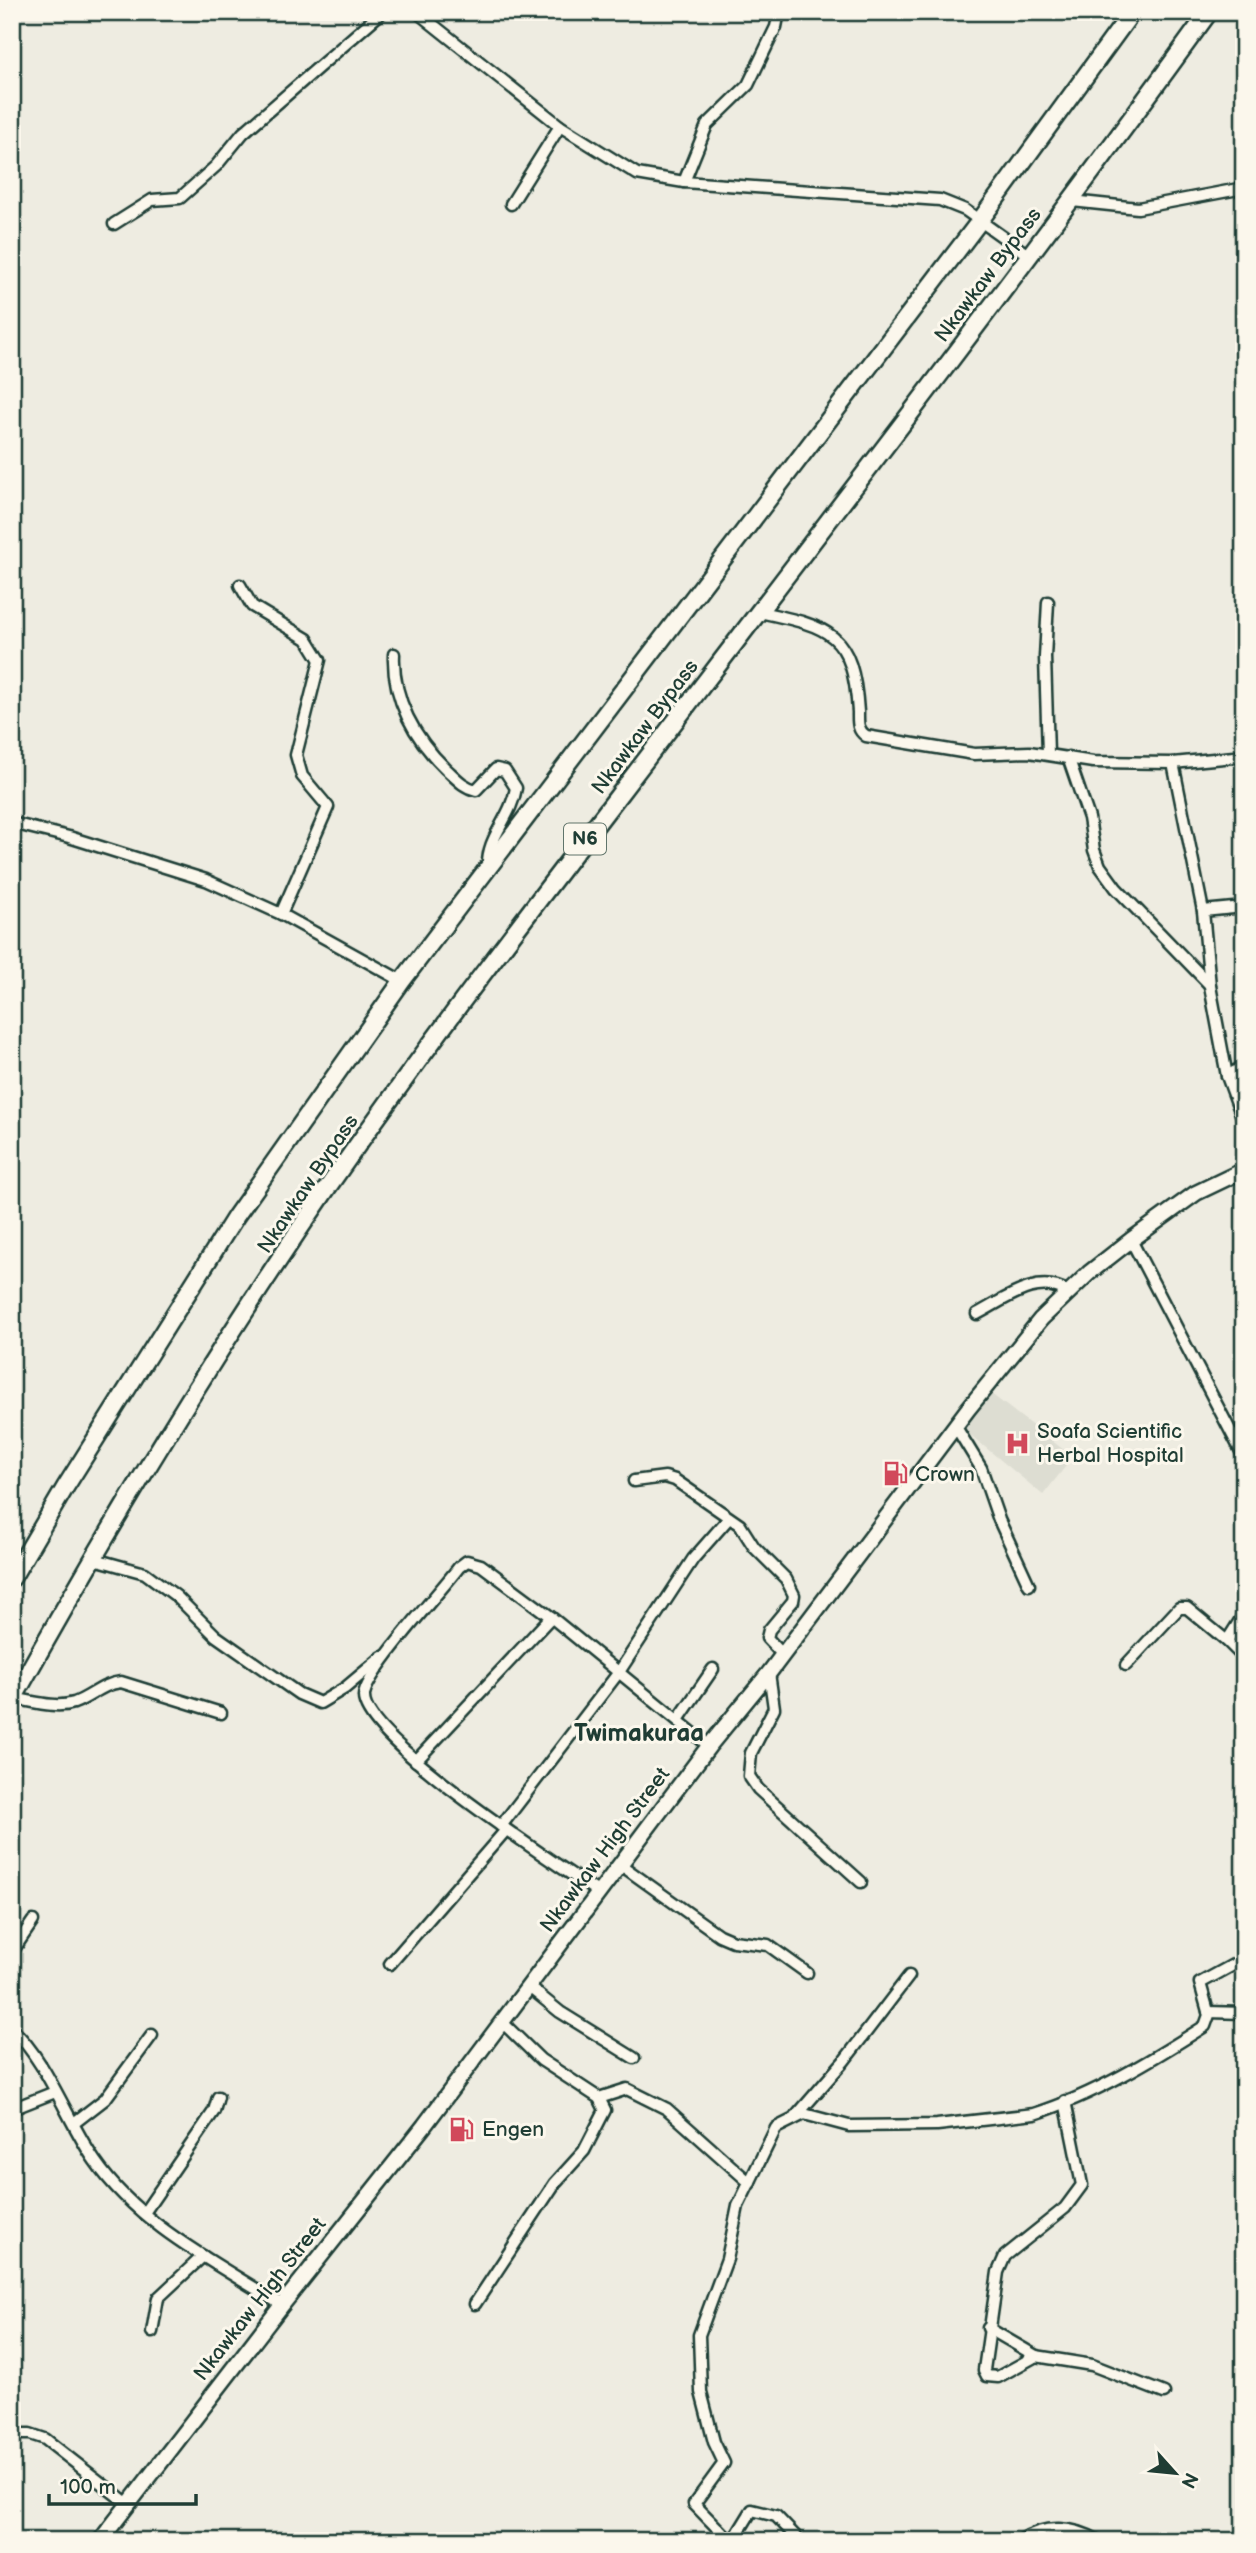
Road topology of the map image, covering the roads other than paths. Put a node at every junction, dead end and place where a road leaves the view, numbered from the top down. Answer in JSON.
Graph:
{"nodes":[{"id":1,"x":382,"y":12,"type":"edge"},
{"id":2,"x":417,"y":12,"type":"edge"},
{"id":3,"x":779,"y":12,"type":"edge"},
{"id":4,"x":1132,"y":12,"type":"edge"},
{"id":5,"x":1209,"y":12,"type":"edge"},
{"id":6,"x":560,"y":126,"type":"junction"},
{"id":7,"x":684,"y":182,"type":"junction"},
{"id":8,"x":1244,"y":188,"type":"edge"},
{"id":9,"x":1072,"y":201,"type":"junction"},
{"id":10,"x":510,"y":204,"type":"dead end"},
{"id":11,"x":979,"y":222,"type":"junction"},
{"id":12,"x":114,"y":224,"type":"dead end"},
{"id":13,"x":1028,"y":255,"type":"junction"},
{"id":14,"x":240,"y":585,"type":"dead end"},
{"id":15,"x":1048,"y":602,"type":"dead end"},
{"id":16,"x":760,"y":612,"type":"junction"},
{"id":17,"x":394,"y":654,"type":"dead end"},
{"id":18,"x":1048,"y":754,"type":"junction"},
{"id":19,"x":1244,"y":756,"type":"edge"},
{"id":20,"x":1068,"y":757,"type":"junction"},
{"id":21,"x":1173,"y":763,"type":"junction"},
{"id":22,"x":12,"y":823,"type":"edge"},
{"id":23,"x":488,"y":869,"type":"junction"},
{"id":24,"x":1244,"y":907,"type":"edge"},
{"id":25,"x":1203,"y":911,"type":"junction"},
{"id":26,"x":281,"y":914,"type":"junction"},
{"id":27,"x":402,"y":981,"type":"junction"},
{"id":28,"x":1210,"y":986,"type":"junction"},
{"id":29,"x":1244,"y":1066,"type":"edge"},
{"id":30,"x":1227,"y":1076,"type":"junction"},
{"id":31,"x":1244,"y":1122,"type":"edge"},
{"id":32,"x":1244,"y":1170,"type":"edge"},
{"id":33,"x":1131,"y":1240,"type":"junction"},
{"id":34,"x":1068,"y":1292,"type":"junction"},
{"id":35,"x":977,"y":1314,"type":"dead end"},
{"id":36,"x":956,"y":1427,"type":"junction"},
{"id":37,"x":1244,"y":1457,"type":"edge"},
{"id":38,"x":634,"y":1481,"type":"dead end"},
{"id":39,"x":729,"y":1518,"type":"junction"},
{"id":40,"x":92,"y":1558,"type":"junction"},
{"id":41,"x":12,"y":1578,"type":"edge"},
{"id":42,"x":1029,"y":1585,"type":"dead end"},
{"id":43,"x":1244,"y":1614,"type":"edge"},
{"id":44,"x":551,"y":1616,"type":"junction"},
{"id":45,"x":1227,"y":1641,"type":"junction"},
{"id":46,"x":396,"y":1646,"type":"junction"},
{"id":47,"x":783,"y":1655,"type":"junction"},
{"id":48,"x":1244,"y":1658,"type":"edge"},
{"id":49,"x":1126,"y":1665,"type":"dead end"},
{"id":50,"x":713,"y":1669,"type":"dead end"},
{"id":51,"x":619,"y":1672,"type":"junction"},
{"id":52,"x":769,"y":1673,"type":"junction"},
{"id":53,"x":13,"y":1699,"type":"edge"},
{"id":54,"x":221,"y":1713,"type":"dead end"},
{"id":55,"x":678,"y":1720,"type":"junction"},
{"id":56,"x":709,"y":1746,"type":"junction"},
{"id":57,"x":415,"y":1761,"type":"junction"},
{"id":58,"x":504,"y":1828,"type":"junction"},
{"id":59,"x":621,"y":1866,"type":"junction"},
{"id":60,"x":861,"y":1882,"type":"dead end"},
{"id":61,"x":599,"y":1893,"type":"junction"},
{"id":62,"x":33,"y":1921,"type":"dead end"},
{"id":63,"x":12,"y":1952,"type":"edge"},
{"id":64,"x":1244,"y":1959,"type":"edge"},
{"id":65,"x":390,"y":1964,"type":"dead end"},
{"id":66,"x":807,"y":1973,"type":"dead end"},
{"id":67,"x":909,"y":1976,"type":"dead end"},
{"id":68,"x":528,"y":1986,"type":"junction"},
{"id":69,"x":1208,"y":2012,"type":"junction"},
{"id":70,"x":1244,"y":2013,"type":"edge"},
{"id":71,"x":502,"y":2022,"type":"junction"},
{"id":72,"x":12,"y":2029,"type":"edge"},
{"id":73,"x":152,"y":2035,"type":"dead end"},
{"id":74,"x":634,"y":2058,"type":"dead end"},
{"id":75,"x":55,"y":2092,"type":"junction"},
{"id":76,"x":218,"y":2097,"type":"dead end"},
{"id":77,"x":599,"y":2098,"type":"junction"},
{"id":78,"x":1065,"y":2101,"type":"junction"},
{"id":79,"x":12,"y":2109,"type":"edge"},
{"id":80,"x":797,"y":2115,"type":"junction"},
{"id":81,"x":74,"y":2123,"type":"junction"},
{"id":82,"x":750,"y":2183,"type":"junction"},
{"id":83,"x":145,"y":2213,"type":"junction"},
{"id":84,"x":203,"y":2256,"type":"junction"},
{"id":85,"x":475,"y":2304,"type":"dead end"},
{"id":86,"x":282,"y":2305,"type":"junction"},
{"id":87,"x":988,"y":2328,"type":"junction"},
{"id":88,"x":152,"y":2332,"type":"dead end"},
{"id":89,"x":1036,"y":2356,"type":"junction"},
{"id":90,"x":1164,"y":2393,"type":"dead end"},
{"id":91,"x":12,"y":2434,"type":"edge"},
{"id":92,"x":128,"y":2504,"type":"junction"},
{"id":93,"x":100,"y":2541,"type":"edge"},
{"id":94,"x":732,"y":2541,"type":"edge"},
{"id":95,"x":800,"y":2541,"type":"edge"},
{"id":96,"x":1020,"y":2541,"type":"edge"},
{"id":97,"x":1099,"y":2541,"type":"edge"}],
"edges":[{"from":1,"to":12,"type":"street"},
{"from":2,"to":6,"type":"street"},
{"from":3,"to":7,"type":"street"},
{"from":4,"to":11,"type":"highway","name":"Nkawkaw Bypass"},
{"from":5,"to":9,"type":"highway","name":"Nkawkaw Bypass","number":"N6"},
{"from":6,"to":7,"type":"street"},
{"from":6,"to":10,"type":"street"},
{"from":7,"to":11,"type":"street"},
{"from":8,"to":9,"type":"street"},
{"from":9,"to":13,"type":"highway","name":"Nkawkaw Bypass","number":"N6"},
{"from":11,"to":13,"type":"street"},
{"from":11,"to":23,"type":"highway","name":"Nkawkaw Bypass"},
{"from":13,"to":16,"type":"highway","name":"Nkawkaw Bypass","number":"N6"},
{"from":14,"to":26,"type":"street"},
{"from":15,"to":18,"type":"street"},
{"from":16,"to":18,"type":"street"},
{"from":16,"to":40,"type":"highway","name":"Nkawkaw Bypass","number":"N6"},
{"from":17,"to":23,"type":"street"},
{"from":18,"to":20,"type":"street"},
{"from":19,"to":21,"type":"street"},
{"from":20,"to":21,"type":"street"},
{"from":20,"to":28,"type":"street"},
{"from":21,"to":25,"type":"street"},
{"from":22,"to":26,"type":"street"},
{"from":23,"to":27,"type":"highway","name":"Nkawkaw Bypass"},
{"from":24,"to":25,"type":"street"},
{"from":25,"to":28,"type":"street"},
{"from":26,"to":27,"type":"street"},
{"from":27,"to":41,"type":"highway","name":"Nkawkaw Bypass"},
{"from":28,"to":30,"type":"street"},
{"from":29,"to":30,"type":"street"},
{"from":30,"to":31,"type":"street"},
{"from":32,"to":33,"type":"main road","name":"Nkawkaw High Street"},
{"from":33,"to":34,"type":"main road","name":"Nkawkaw High Street"},
{"from":33,"to":37,"type":"street"},
{"from":34,"to":35,"type":"street"},
{"from":34,"to":36,"type":"main road","name":"Nkawkaw High Street"},
{"from":36,"to":42,"type":"street"},
{"from":36,"to":47,"type":"main road","name":"Nkawkaw High Street"},
{"from":38,"to":39,"type":"street"},
{"from":39,"to":47,"type":"street"},
{"from":39,"to":51,"type":"street"},
{"from":40,"to":46,"type":"street"},
{"from":40,"to":53,"type":"highway","name":"Nkawkaw Bypass","number":"N6"},
{"from":43,"to":45,"type":"street"},
{"from":44,"to":46,"type":"street"},
{"from":44,"to":51,"type":"street"},
{"from":44,"to":57,"type":"street"},
{"from":45,"to":48,"type":"street"},
{"from":45,"to":49,"type":"street"},
{"from":46,"to":57,"type":"street"},
{"from":47,"to":52,"type":"main road","name":"Nkawkaw High Street"},
{"from":50,"to":55,"type":"street"},
{"from":51,"to":55,"type":"street"},
{"from":51,"to":58,"type":"street"},
{"from":52,"to":56,"type":"main road","name":"Nkawkaw High Street"},
{"from":52,"to":60,"type":"street"},
{"from":53,"to":54,"type":"street"},
{"from":55,"to":56,"type":"street"},
{"from":56,"to":59,"type":"main road","name":"Nkawkaw High Street"},
{"from":57,"to":58,"type":"street"},
{"from":58,"to":61,"type":"street"},
{"from":58,"to":65,"type":"street"},
{"from":59,"to":61,"type":"main road","name":"Nkawkaw High Street"},
{"from":59,"to":66,"type":"street"},
{"from":61,"to":68,"type":"main road","name":"Nkawkaw High Street"},
{"from":62,"to":63,"type":"street"},
{"from":64,"to":69,"type":"street"},
{"from":67,"to":80,"type":"street"},
{"from":68,"to":71,"type":"main road","name":"Nkawkaw High Street"},
{"from":68,"to":74,"type":"street"},
{"from":69,"to":70,"type":"street"},
{"from":69,"to":78,"type":"street"},
{"from":71,"to":77,"type":"street"},
{"from":71,"to":86,"type":"main road","name":"Nkawkaw High Street"},
{"from":72,"to":75,"type":"street"},
{"from":73,"to":81,"type":"street"},
{"from":75,"to":79,"type":"street"},
{"from":75,"to":81,"type":"street"},
{"from":76,"to":83,"type":"street"},
{"from":77,"to":82,"type":"street"},
{"from":77,"to":85,"type":"street"},
{"from":78,"to":80,"type":"street"},
{"from":78,"to":87,"type":"street"},
{"from":80,"to":82,"type":"street"},
{"from":81,"to":83,"type":"street"},
{"from":82,"to":94,"type":"street"},
{"from":83,"to":84,"type":"street"},
{"from":84,"to":86,"type":"street"},
{"from":84,"to":88,"type":"street"},
{"from":86,"to":92,"type":"main road","name":"Nkawkaw High Street"},
{"from":87,"to":89,"type":"street"},
{"from":87,"to":89,"type":"street"},
{"from":89,"to":90,"type":"street"},
{"from":91,"to":92,"type":"street"},
{"from":92,"to":93,"type":"main road","name":"Nkawkaw High Street"},
{"from":94,"to":95,"type":"street"},
{"from":96,"to":97,"type":"street"}]}
